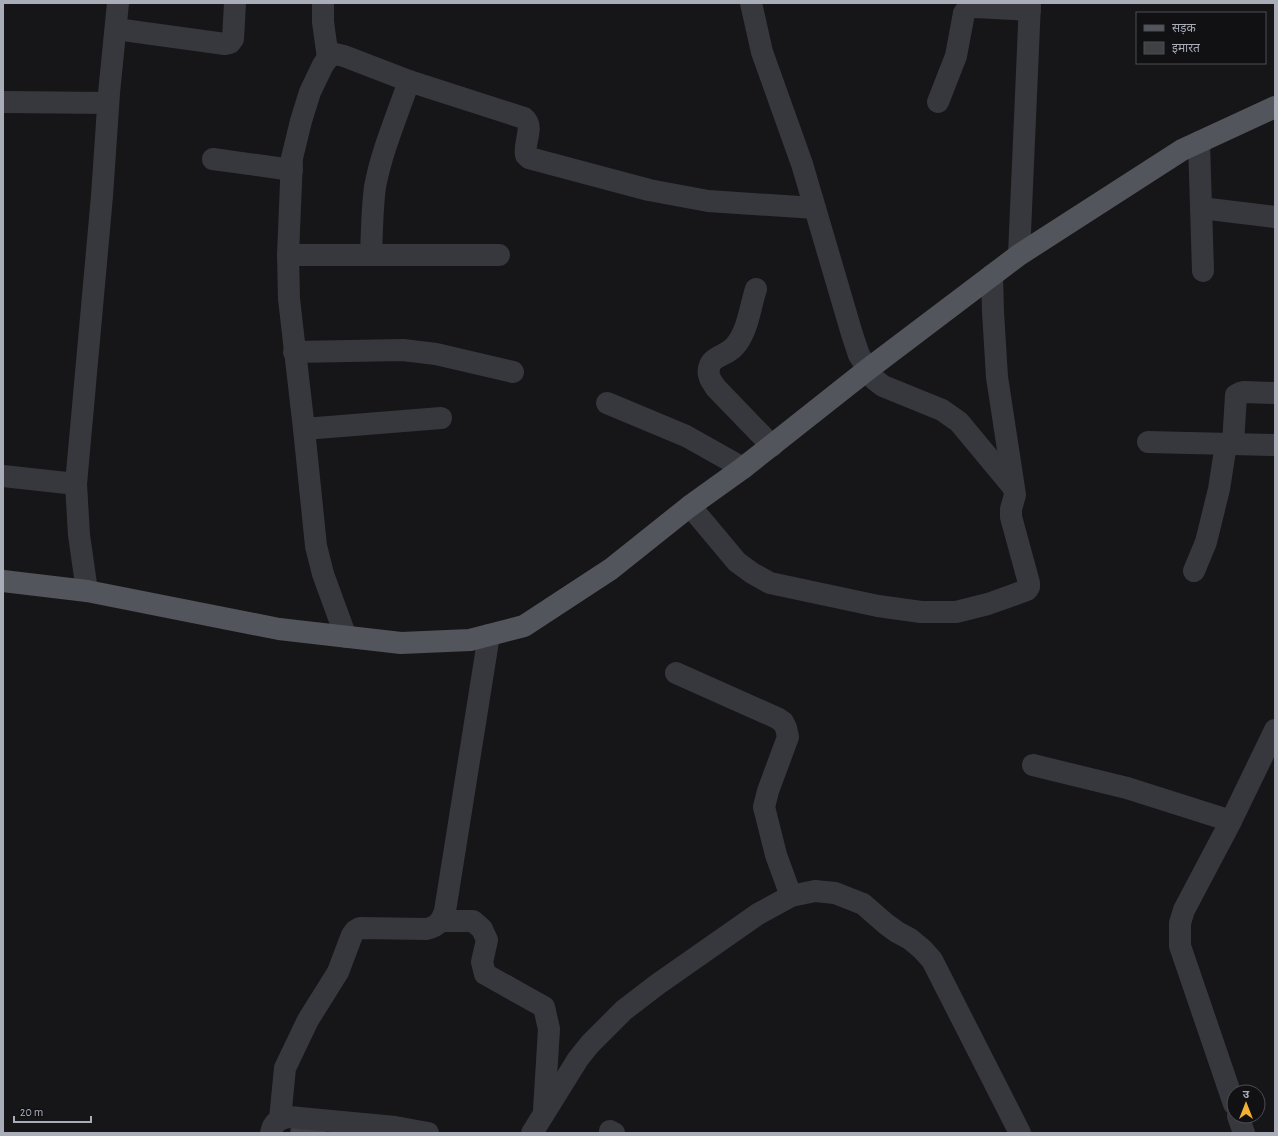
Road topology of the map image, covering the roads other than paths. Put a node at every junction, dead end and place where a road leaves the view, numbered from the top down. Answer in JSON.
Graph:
{"nodes":[{"id":1,"x":118,"y":3,"type":"edge"},
{"id":2,"x":234,"y":3,"type":"edge"},
{"id":3,"x":323,"y":3,"type":"edge"},
{"id":4,"x":751,"y":3,"type":"edge"},
{"id":5,"x":1030,"y":6,"type":"edge"},
{"id":6,"x":116,"y":30,"type":"junction"},
{"id":7,"x":328,"y":58,"type":"junction"},
{"id":8,"x":409,"y":81,"type":"junction"},
{"id":9,"x":3,"y":102,"type":"edge"},
{"id":10,"x":938,"y":102,"type":"dead end"},
{"id":11,"x":108,"y":103,"type":"junction"},
{"id":12,"x":1275,"y":107,"type":"edge"},
{"id":13,"x":1199,"y":142,"type":"junction"},
{"id":14,"x":213,"y":159,"type":"dead end"},
{"id":15,"x":292,"y":170,"type":"junction"},
{"id":16,"x":815,"y":208,"type":"junction"},
{"id":17,"x":1201,"y":208,"type":"junction"},
{"id":18,"x":1275,"y":217,"type":"edge"},
{"id":19,"x":288,"y":255,"type":"junction"},
{"id":20,"x":371,"y":255,"type":"junction"},
{"id":21,"x":499,"y":255,"type":"dead end"},
{"id":22,"x":1019,"y":255,"type":"junction"},
{"id":23,"x":1203,"y":271,"type":"dead end"},
{"id":24,"x":992,"y":275,"type":"junction"},
{"id":25,"x":756,"y":289,"type":"dead end"},
{"id":26,"x":294,"y":352,"type":"junction"},
{"id":27,"x":867,"y":370,"type":"junction"},
{"id":28,"x":513,"y":372,"type":"dead end"},
{"id":29,"x":1275,"y":393,"type":"edge"},
{"id":30,"x":607,"y":403,"type":"dead end"},
{"id":31,"x":441,"y":418,"type":"dead end"},
{"id":32,"x":304,"y":429,"type":"junction"},
{"id":33,"x":1148,"y":442,"type":"dead end"},
{"id":34,"x":1229,"y":444,"type":"junction"},
{"id":35,"x":1275,"y":445,"type":"edge"},
{"id":36,"x":772,"y":446,"type":"junction"},
{"id":37,"x":743,"y":468,"type":"junction"},
{"id":38,"x":3,"y":476,"type":"edge"},
{"id":39,"x":76,"y":484,"type":"junction"},
{"id":40,"x":1014,"y":487,"type":"junction"},
{"id":41,"x":690,"y":506,"type":"junction"},
{"id":42,"x":1194,"y":570,"type":"dead end"},
{"id":43,"x":3,"y":581,"type":"edge"},
{"id":44,"x":87,"y":591,"type":"junction"},
{"id":45,"x":489,"y":635,"type":"junction"},
{"id":46,"x":346,"y":637,"type":"junction"},
{"id":47,"x":676,"y":673,"type":"dead end"},
{"id":48,"x":1275,"y":730,"type":"edge"},
{"id":49,"x":1033,"y":765,"type":"dead end"},
{"id":50,"x":1231,"y":821,"type":"junction"},
{"id":51,"x":791,"y":896,"type":"junction"},
{"id":52,"x":441,"y":921,"type":"junction"},
{"id":53,"x":1227,"y":1084,"type":"edge"},
{"id":54,"x":544,"y":1111,"type":"junction"},
{"id":55,"x":275,"y":1126,"type":"edge"},
{"id":56,"x":395,"y":1130,"type":"edge"},
{"id":57,"x":428,"y":1133,"type":"edge"},
{"id":58,"x":532,"y":1133,"type":"edge"},
{"id":59,"x":1020,"y":1133,"type":"edge"}],
"edges":[{"from":1,"to":6,"type":"street"},
{"from":2,"to":6,"type":"street"},
{"from":3,"to":7,"type":"street"},
{"from":4,"to":16,"type":"street"},
{"from":5,"to":10,"type":"street"},
{"from":5,"to":22,"type":"street"},
{"from":6,"to":11,"type":"street"},
{"from":7,"to":8,"type":"street"},
{"from":7,"to":15,"type":"street"},
{"from":8,"to":16,"type":"street"},
{"from":8,"to":20,"type":"street"},
{"from":9,"to":11,"type":"street"},
{"from":11,"to":39,"type":"street"},
{"from":12,"to":13,"type":"main road"},
{"from":13,"to":17,"type":"street"},
{"from":13,"to":22,"type":"main road"},
{"from":14,"to":15,"type":"street"},
{"from":15,"to":19,"type":"street"},
{"from":16,"to":27,"type":"street"},
{"from":17,"to":18,"type":"street"},
{"from":17,"to":23,"type":"street"},
{"from":19,"to":20,"type":"street"},
{"from":19,"to":26,"type":"street"},
{"from":20,"to":21,"type":"street"},
{"from":22,"to":24,"type":"main road"},
{"from":24,"to":27,"type":"main road"},
{"from":24,"to":40,"type":"street"},
{"from":25,"to":36,"type":"street"},
{"from":26,"to":28,"type":"street"},
{"from":26,"to":32,"type":"street"},
{"from":27,"to":36,"type":"main road"},
{"from":27,"to":40,"type":"street"},
{"from":29,"to":34,"type":"street"},
{"from":30,"to":37,"type":"street"},
{"from":31,"to":32,"type":"street"},
{"from":32,"to":46,"type":"street"},
{"from":33,"to":34,"type":"street"},
{"from":34,"to":35,"type":"street"},
{"from":34,"to":42,"type":"street"},
{"from":36,"to":37,"type":"main road"},
{"from":37,"to":41,"type":"main road"},
{"from":38,"to":39,"type":"street"},
{"from":39,"to":44,"type":"street"},
{"from":40,"to":41,"type":"street"},
{"from":41,"to":45,"type":"main road"},
{"from":43,"to":44,"type":"main road"},
{"from":44,"to":46,"type":"main road"},
{"from":45,"to":46,"type":"main road"},
{"from":45,"to":52,"type":"street"},
{"from":47,"to":51,"type":"street"},
{"from":48,"to":50,"type":"street"},
{"from":49,"to":50,"type":"street"},
{"from":50,"to":53,"type":"street"},
{"from":51,"to":54,"type":"street"},
{"from":51,"to":59,"type":"street"},
{"from":52,"to":54,"type":"street"},
{"from":52,"to":55,"type":"street"},
{"from":54,"to":58,"type":"street"},
{"from":55,"to":56,"type":"street"},
{"from":56,"to":57,"type":"street"}]}
